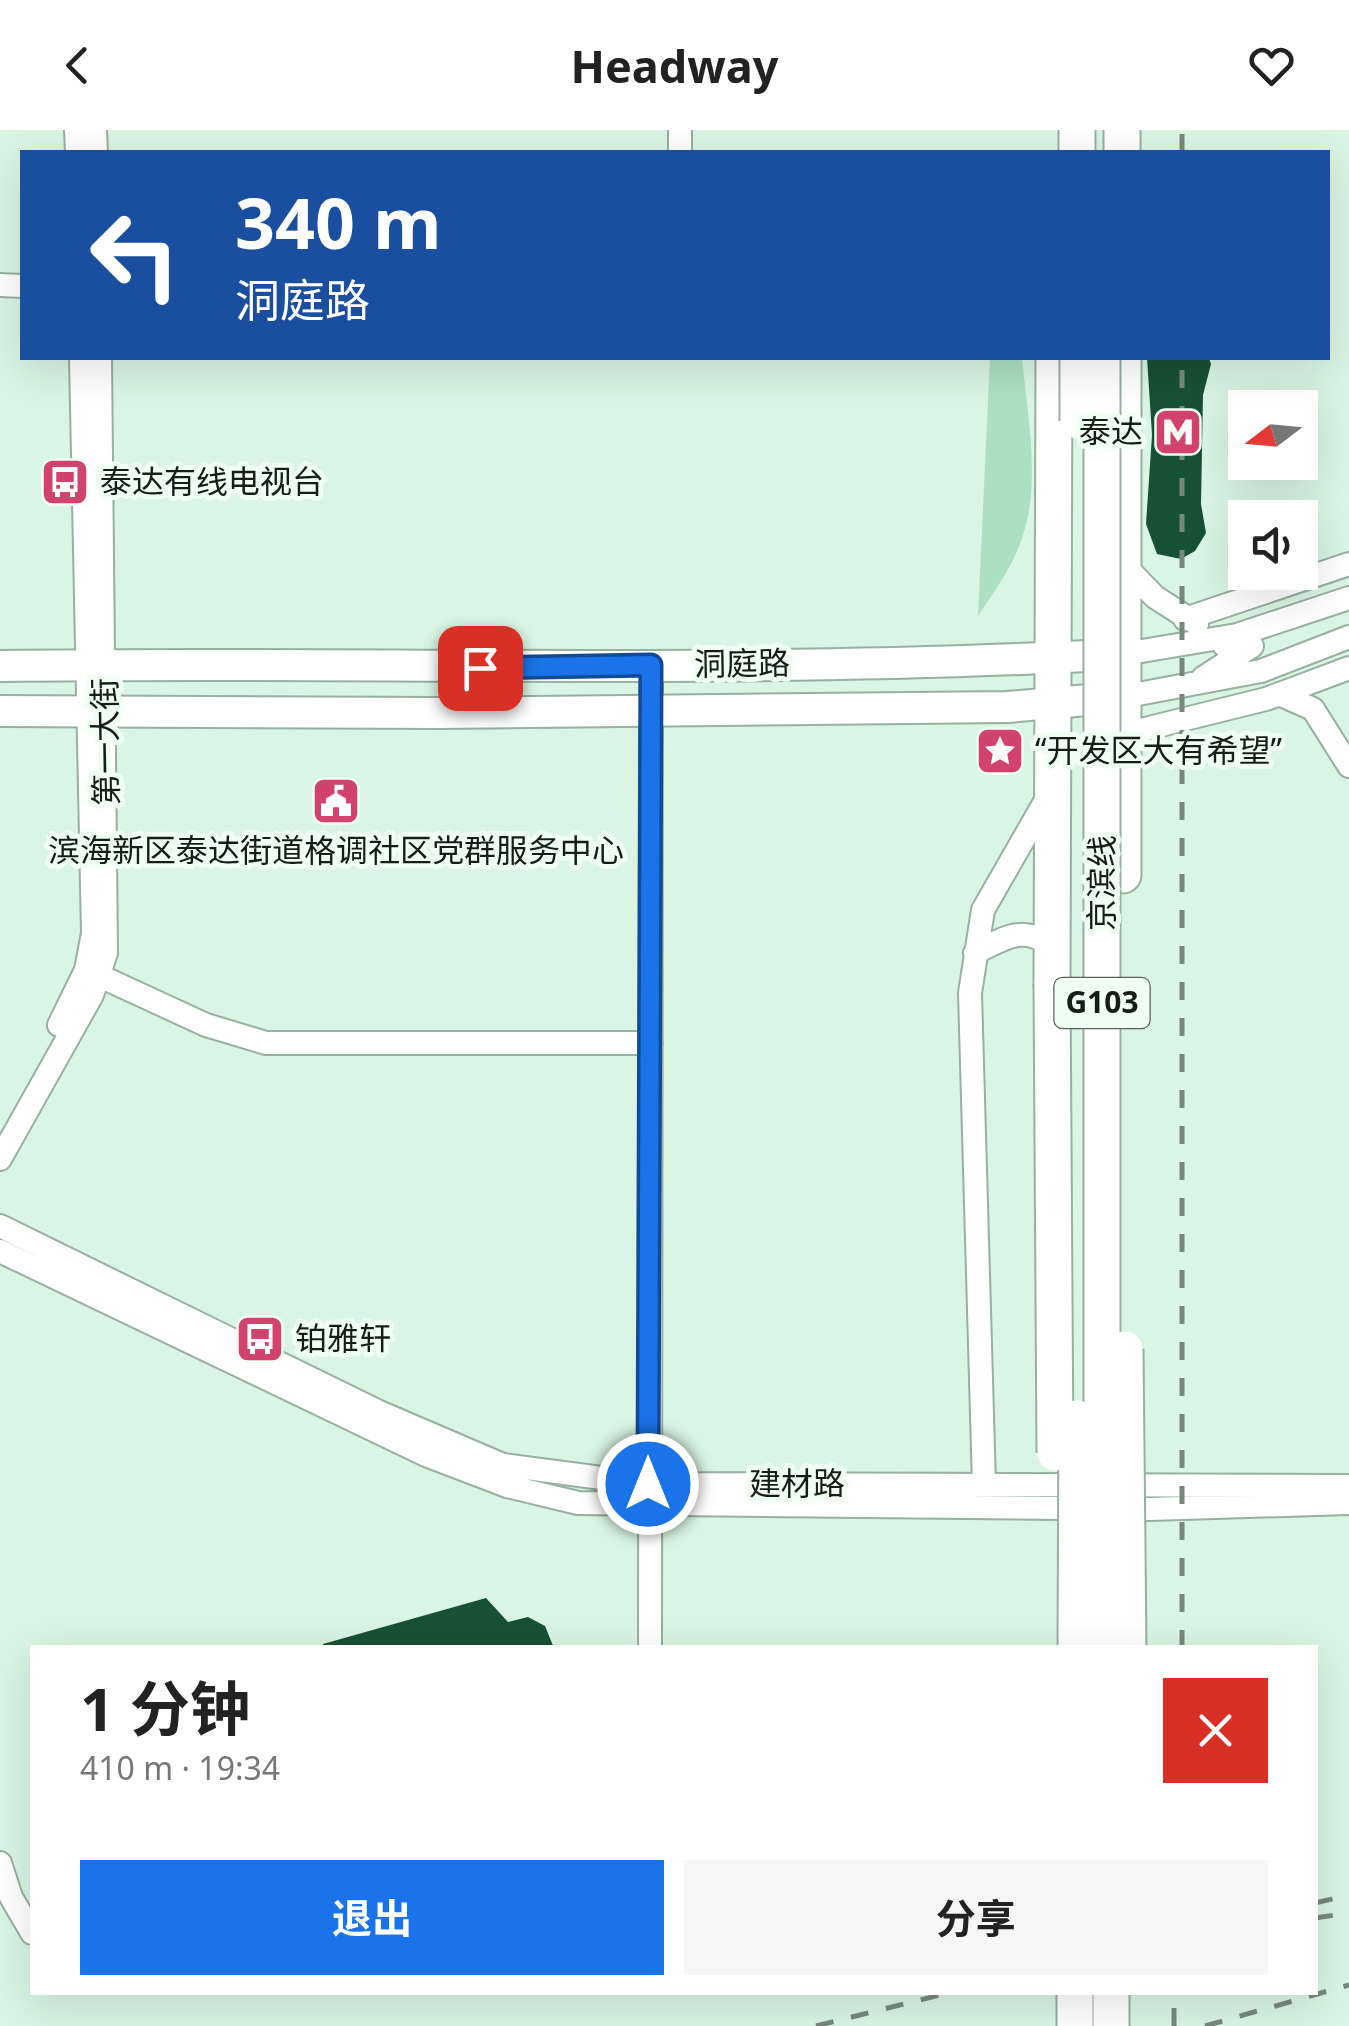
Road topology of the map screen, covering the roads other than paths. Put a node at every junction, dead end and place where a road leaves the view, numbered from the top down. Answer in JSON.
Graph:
{"nodes":[{"id":1,"x":82,"y":360,"type":"edge"},
{"id":2,"x":100,"y":360,"type":"edge"},
{"id":3,"x":1054,"y":360,"type":"edge"},
{"id":4,"x":1078,"y":360,"type":"edge"},
{"id":5,"x":1102,"y":360,"type":"edge"},
{"id":6,"x":1123,"y":360,"type":"edge"},
{"id":7,"x":1349,"y":564,"type":"edge"},
{"id":8,"x":1125,"y":566,"type":"junction"},
{"id":9,"x":1349,"y":598,"type":"edge"},
{"id":10,"x":1349,"y":606,"type":"edge"},
{"id":11,"x":1185,"y":619,"type":"junction"},
{"id":12,"x":1349,"y":636,"type":"edge"},
{"id":13,"x":1254,"y":637,"type":"junction"},
{"id":14,"x":1124,"y":654,"type":"junction"},
{"id":15,"x":1055,"y":658,"type":"junction"},
{"id":16,"x":651,"y":665,"type":"junction"},
{"id":17,"x":0,"y":666,"type":"edge"},
{"id":18,"x":97,"y":666,"type":"junction"},
{"id":19,"x":1346,"y":670,"type":"edge"},
{"id":20,"x":1261,"y":671,"type":"junction"},
{"id":21,"x":1196,"y":682,"type":"junction"},
{"id":22,"x":1279,"y":694,"type":"junction"},
{"id":23,"x":1122,"y":697,"type":"junction"},
{"id":24,"x":1055,"y":703,"type":"junction"},
{"id":25,"x":651,"y":710,"type":"junction"},
{"id":26,"x":0,"y":711,"type":"edge"},
{"id":27,"x":98,"y":712,"type":"junction"},
{"id":28,"x":1145,"y":729,"type":"junction"},
{"id":29,"x":1346,"y":748,"type":"edge"},
{"id":30,"x":1123,"y":764,"type":"junction"},
{"id":31,"x":1055,"y":784,"type":"junction"},
{"id":32,"x":1052,"y":947,"type":"junction"},
{"id":33,"x":976,"y":953,"type":"junction"},
{"id":34,"x":93,"y":973,"type":"junction"},
{"id":35,"x":651,"y":1043,"type":"junction"},
{"id":36,"x":0,"y":1134,"type":"edge"},
{"id":37,"x":0,"y":1159,"type":"edge"},
{"id":38,"x":1,"y":1233,"type":"edge"},
{"id":39,"x":984,"y":1485,"type":"junction"},
{"id":40,"x":1345,"y":1494,"type":"edge"},
{"id":41,"x":648,"y":1496,"type":"junction"},
{"id":42,"x":650,"y":1645,"type":"edge"},
{"id":43,"x":1058,"y":1645,"type":"edge"},
{"id":44,"x":1076,"y":1645,"type":"edge"},
{"id":45,"x":1102,"y":1645,"type":"edge"},
{"id":46,"x":1128,"y":1645,"type":"edge"},
{"id":47,"x":0,"y":1864,"type":"edge"},
{"id":48,"x":30,"y":1930,"type":"edge"},
{"id":49,"x":1075,"y":1995,"type":"edge"},
{"id":50,"x":1111,"y":1995,"type":"edge"},
{"id":51,"x":1076,"y":2026,"type":"edge"},
{"id":52,"x":1111,"y":2026,"type":"edge"}],
"edges":[{"from":1,"to":18,"type":"street","name":"第一大街"},
{"from":2,"to":18,"type":"street","name":"第一大街"},
{"from":3,"to":15,"type":"highway"},
{"from":4,"to":44,"type":"highway","name":"京滨线","number":"G103","bridge":true},
{"from":5,"to":45,"type":"highway","name":"京滨线","number":"G103","bridge":true},
{"from":6,"to":8,"type":"highway"},
{"from":7,"to":11,"type":"street"},
{"from":8,"to":11,"type":"street"},
{"from":8,"to":14,"type":"highway"},
{"from":9,"to":13,"type":"street"},
{"from":10,"to":13,"type":"street"},
{"from":11,"to":13,"type":"street"},
{"from":12,"to":20,"type":"street"},
{"from":13,"to":14,"type":"street"},
{"from":13,"to":21,"type":"street"},
{"from":14,"to":15,"type":"main road","name":"洞庭路"},
{"from":14,"to":23,"type":"highway"},
{"from":15,"to":16,"type":"main road","name":"洞庭路"},
{"from":15,"to":24,"type":"highway"},
{"from":16,"to":18,"type":"main road","name":"洞庭路"},
{"from":16,"to":25,"type":"street"},
{"from":17,"to":18,"type":"main road","name":"洞庭路"},
{"from":18,"to":27,"type":"street","name":"第一大街"},
{"from":19,"to":22,"type":"street"},
{"from":19,"to":29,"type":"street"},
{"from":20,"to":21,"type":"street"},
{"from":20,"to":28,"type":"street"},
{"from":21,"to":23,"type":"street"},
{"from":22,"to":28,"type":"street"},
{"from":22,"to":29,"type":"street"},
{"from":23,"to":24,"type":"main road","name":"洞庭路"},
{"from":23,"to":30,"type":"highway"},
{"from":24,"to":25,"type":"main road","name":"洞庭路"},
{"from":24,"to":31,"type":"highway"},
{"from":25,"to":27,"type":"main road","name":"洞庭路"},
{"from":25,"to":35,"type":"street"},
{"from":26,"to":27,"type":"main road","name":"洞庭路"},
{"from":27,"to":34,"type":"street","name":"第一大街"},
{"from":28,"to":30,"type":"street"},
{"from":30,"to":46,"type":"highway","bridge":true},
{"from":31,"to":32,"type":"highway"},
{"from":31,"to":33,"type":"street"},
{"from":32,"to":33,"type":"street"},
{"from":32,"to":43,"type":"highway","bridge":true},
{"from":33,"to":39,"type":"street"},
{"from":34,"to":35,"type":"street"},
{"from":34,"to":36,"type":"street","name":"第一大街"},
{"from":34,"to":37,"type":"street","name":"第一大街"},
{"from":35,"to":41,"type":"street"},
{"from":38,"to":41,"type":"street"},
{"from":39,"to":40,"type":"street","name":"建材路"},
{"from":39,"to":41,"type":"street","name":"建材路"},
{"from":40,"to":41,"type":"street"},
{"from":41,"to":42,"type":"street"},
{"from":47,"to":48,"type":"street"},
{"from":49,"to":51,"type":"highway"},
{"from":50,"to":52,"type":"highway"}]}
